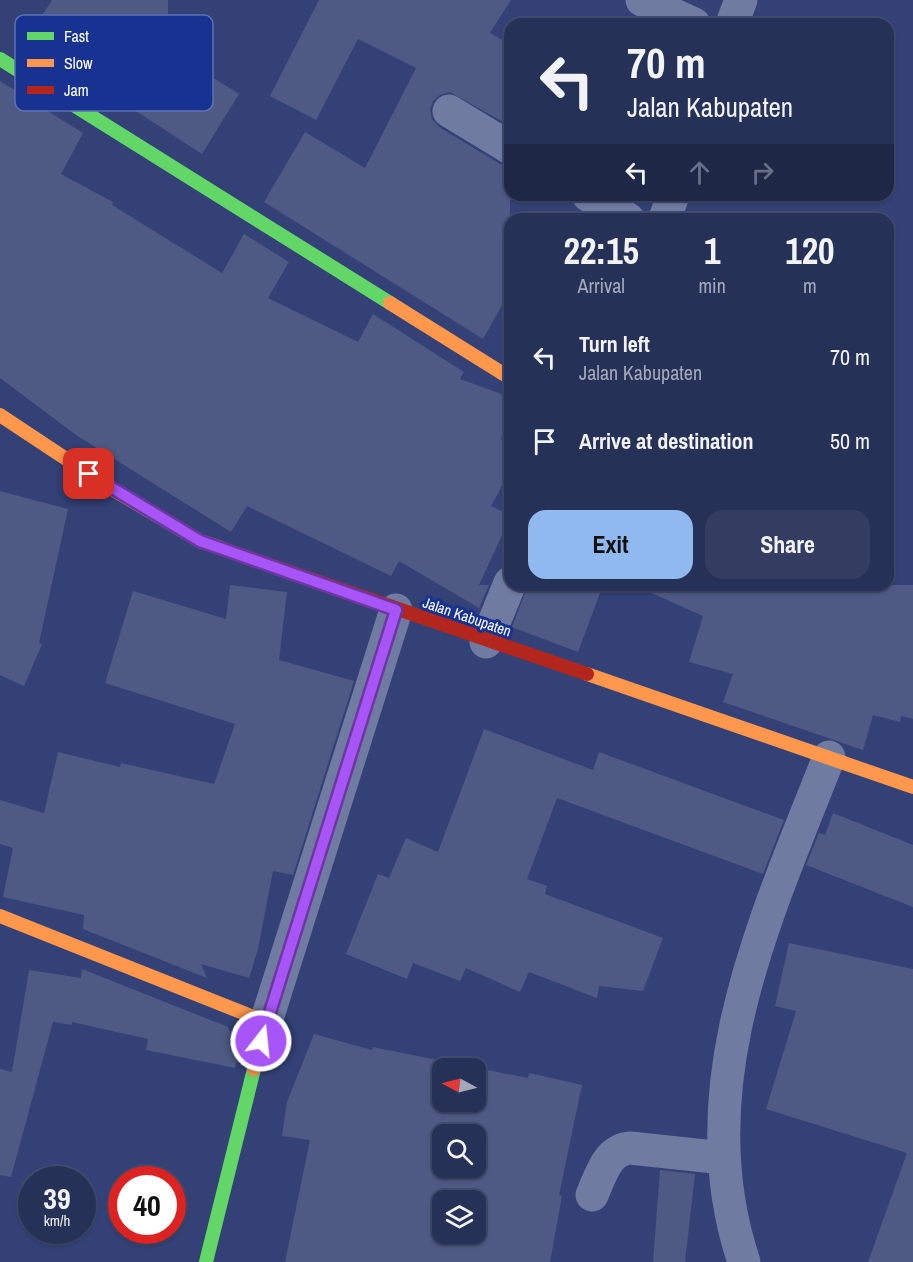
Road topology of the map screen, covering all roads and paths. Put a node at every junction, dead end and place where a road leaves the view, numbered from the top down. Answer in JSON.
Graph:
{"nodes":[{"id":1,"x":642,"y":0,"type":"edge"},
{"id":2,"x":741,"y":0,"type":"edge"},
{"id":3,"x":681,"y":18,"type":"edge"},
{"id":4,"x":734,"y":18,"type":"edge"},
{"id":5,"x":0,"y":59,"type":"edge"},
{"id":6,"x":15,"y":68,"type":"edge"},
{"id":7,"x":83,"y":111,"type":"edge"},
{"id":8,"x":449,"y":111,"type":"dead end"},
{"id":9,"x":504,"y":144,"type":"edge"},
{"id":10,"x":598,"y":201,"type":"edge"},
{"id":11,"x":618,"y":213,"type":"edge"},
{"id":12,"x":504,"y":374,"type":"edge"},
{"id":13,"x":0,"y":415,"type":"edge"},
{"id":14,"x":507,"y":591,"type":"edge"},
{"id":15,"x":396,"y":610,"type":"junction"},
{"id":16,"x":486,"y":642,"type":"junction"},
{"id":17,"x":829,"y":758,"type":"junction"},
{"id":18,"x":913,"y":787,"type":"edge"},
{"id":19,"x":0,"y":916,"type":"edge"},
{"id":20,"x":266,"y":1022,"type":"junction"},
{"id":21,"x":724,"y":1158,"type":"junction"},
{"id":22,"x":592,"y":1195,"type":"dead end"},
{"id":23,"x":206,"y":1262,"type":"edge"},
{"id":24,"x":744,"y":1262,"type":"edge"}],
"edges":[{"from":1,"to":3,"type":"street"},
{"from":2,"to":4,"type":"street"},
{"from":5,"to":6,"type":"street"},
{"from":7,"to":12,"type":"street"},
{"from":8,"to":9,"type":"street"},
{"from":10,"to":11,"type":"street"},
{"from":13,"to":15,"type":"street","name":"Jalan Kabupaten"},
{"from":14,"to":16,"type":"street"},
{"from":15,"to":16,"type":"street","name":"Jalan Kabupaten"},
{"from":15,"to":20,"type":"street"},
{"from":16,"to":17,"type":"street","name":"Jalan Kabupaten"},
{"from":17,"to":18,"type":"street","name":"Jalan Kabupaten"},
{"from":17,"to":21,"type":"street"},
{"from":19,"to":20,"type":"street"},
{"from":20,"to":23,"type":"street"},
{"from":21,"to":22,"type":"street"},
{"from":21,"to":24,"type":"street"}]}
